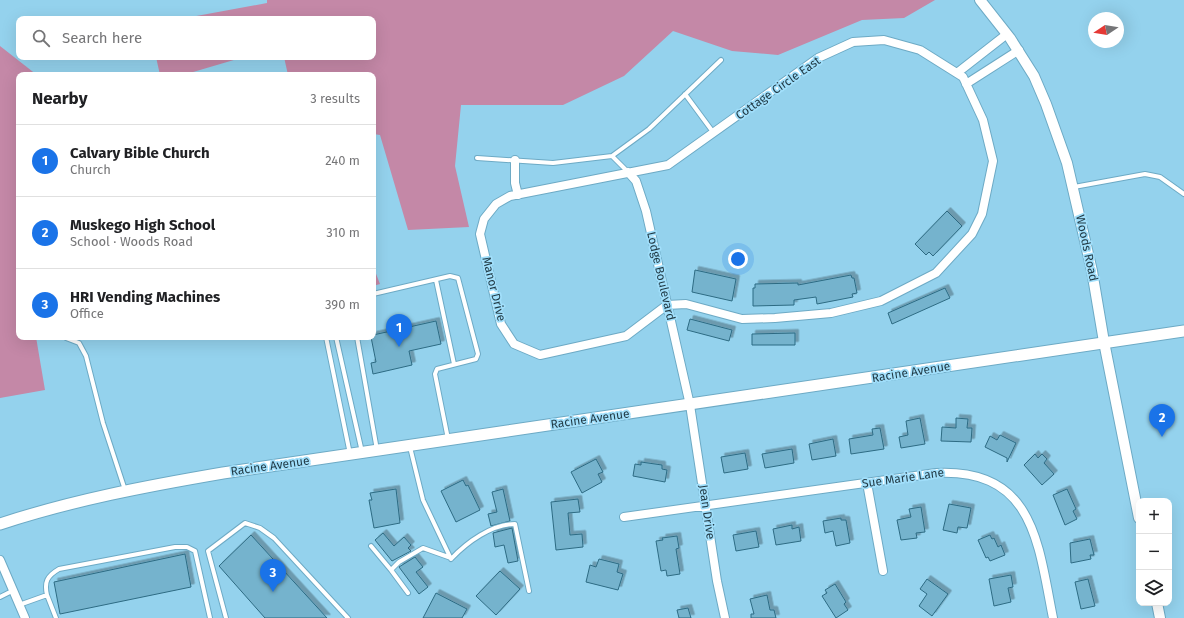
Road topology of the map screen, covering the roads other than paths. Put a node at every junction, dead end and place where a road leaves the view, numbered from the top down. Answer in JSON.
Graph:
{"nodes":[{"id":1,"x":980,"y":0,"type":"edge"},
{"id":2,"x":1007,"y":34,"type":"junction"},
{"id":3,"x":1019,"y":50,"type":"junction"},
{"id":4,"x":721,"y":60,"type":"dead end"},
{"id":5,"x":962,"y":78,"type":"junction"},
{"id":6,"x":685,"y":94,"type":"junction"},
{"id":7,"x":713,"y":132,"type":"junction"},
{"id":8,"x":612,"y":156,"type":"junction"},
{"id":9,"x":477,"y":158,"type":"dead end"},
{"id":10,"x":515,"y":160,"type":"junction"},
{"id":11,"x":628,"y":172,"type":"junction"},
{"id":12,"x":1074,"y":187,"type":"junction"},
{"id":13,"x":1184,"y":194,"type":"edge"},
{"id":14,"x":518,"y":195,"type":"junction"},
{"id":15,"x":436,"y":280,"type":"junction"},
{"id":16,"x":376,"y":293,"type":"edge"},
{"id":17,"x":667,"y":305,"type":"junction"},
{"id":18,"x":1184,"y":331,"type":"edge"},
{"id":19,"x":71,"y":340,"type":"edge"},
{"id":20,"x":327,"y":340,"type":"edge"},
{"id":21,"x":337,"y":340,"type":"edge"},
{"id":22,"x":358,"y":340,"type":"edge"},
{"id":23,"x":1104,"y":342,"type":"junction"},
{"id":24,"x":454,"y":364,"type":"junction"},
{"id":25,"x":690,"y":405,"type":"junction"},
{"id":26,"x":449,"y":441,"type":"junction"},
{"id":27,"x":410,"y":446,"type":"junction"},
{"id":28,"x":377,"y":451,"type":"junction"},
{"id":29,"x":362,"y":453,"type":"junction"},
{"id":30,"x":350,"y":454,"type":"junction"},
{"id":31,"x":868,"y":483,"type":"junction"},
{"id":32,"x":125,"y":490,"type":"junction"},
{"id":33,"x":1136,"y":503,"type":"edge"},
{"id":34,"x":706,"y":506,"type":"junction"},
{"id":35,"x":624,"y":517,"type":"dead end"},
{"id":36,"x":0,"y":524,"type":"edge"},
{"id":37,"x":371,"y":546,"type":"dead end"},
{"id":38,"x":451,"y":559,"type":"junction"},
{"id":39,"x":0,"y":560,"type":"edge"},
{"id":40,"x":391,"y":570,"type":"junction"},
{"id":41,"x":883,"y":571,"type":"dead end"},
{"id":42,"x":12,"y":591,"type":"junction"},
{"id":43,"x":529,"y":591,"type":"dead end"},
{"id":44,"x":408,"y":593,"type":"dead end"},
{"id":45,"x":47,"y":595,"type":"junction"},
{"id":46,"x":0,"y":597,"type":"edge"},
{"id":47,"x":18,"y":605,"type":"junction"},
{"id":48,"x":1157,"y":606,"type":"edge"},
{"id":49,"x":25,"y":618,"type":"edge"},
{"id":50,"x":56,"y":618,"type":"edge"},
{"id":51,"x":210,"y":618,"type":"edge"},
{"id":52,"x":226,"y":618,"type":"edge"},
{"id":53,"x":348,"y":618,"type":"edge"},
{"id":54,"x":725,"y":618,"type":"edge"},
{"id":55,"x":1053,"y":618,"type":"edge"},
{"id":56,"x":1160,"y":618,"type":"edge"}],
"edges":[{"from":1,"to":2,"type":"street","name":"Woods Road"},
{"from":2,"to":3,"type":"street","name":"Woods Road"},
{"from":2,"to":5,"type":"street"},
{"from":3,"to":5,"type":"street"},
{"from":3,"to":12,"type":"street","name":"Woods Road"},
{"from":4,"to":6,"type":"lane"},
{"from":5,"to":7,"type":"street","name":"Cottage Circle East"},
{"from":5,"to":17,"type":"street"},
{"from":6,"to":7,"type":"lane"},
{"from":6,"to":8,"type":"lane"},
{"from":7,"to":11,"type":"street","name":"Cottage Circle East"},
{"from":8,"to":10,"type":"lane"},
{"from":8,"to":11,"type":"lane","name":"Lodge Boulevard"},
{"from":9,"to":10,"type":"lane"},
{"from":10,"to":14,"type":"street"},
{"from":11,"to":14,"type":"street","name":"Manor Drive"},
{"from":11,"to":17,"type":"street","name":"Lodge Boulevard"},
{"from":12,"to":13,"type":"lane"},
{"from":12,"to":23,"type":"street","name":"Woods Road"},
{"from":14,"to":17,"type":"street","name":"Manor Drive"},
{"from":15,"to":16,"type":"lane"},
{"from":15,"to":24,"type":"lane"},
{"from":15,"to":24,"type":"lane"},
{"from":17,"to":25,"type":"street","name":"Lodge Boulevard"},
{"from":18,"to":23,"type":"main road","name":"Racine Avenue"},
{"from":19,"to":32,"type":"lane"},
{"from":20,"to":30,"type":"lane"},
{"from":21,"to":29,"type":"lane"},
{"from":22,"to":28,"type":"lane"},
{"from":23,"to":25,"type":"main road","name":"Racine Avenue"},
{"from":23,"to":33,"type":"street","name":"Woods Road"},
{"from":24,"to":26,"type":"lane"},
{"from":25,"to":26,"type":"main road","name":"Racine Avenue"},
{"from":25,"to":34,"type":"street","name":"Jean Drive"},
{"from":26,"to":27,"type":"main road","name":"Racine Avenue"},
{"from":27,"to":28,"type":"main road","name":"Racine Avenue"},
{"from":27,"to":38,"type":"lane"},
{"from":28,"to":29,"type":"main road","name":"Racine Avenue"},
{"from":29,"to":30,"type":"main road","name":"Racine Avenue"},
{"from":30,"to":32,"type":"main road","name":"Racine Avenue"},
{"from":31,"to":34,"type":"street","name":"Sue Marie Lane"},
{"from":31,"to":41,"type":"street"},
{"from":31,"to":55,"type":"street","name":"Sue Marie Lane"},
{"from":32,"to":36,"type":"main road","name":"Racine Avenue"},
{"from":34,"to":35,"type":"street","name":"Sue Marie Lane"},
{"from":34,"to":54,"type":"street","name":"Jean Drive"},
{"from":37,"to":40,"type":"lane"},
{"from":38,"to":40,"type":"lane"},
{"from":38,"to":43,"type":"lane"},
{"from":39,"to":42,"type":"street"},
{"from":40,"to":44,"type":"lane"},
{"from":42,"to":46,"type":"lane"},
{"from":42,"to":47,"type":"street"},
{"from":45,"to":47,"type":"lane"},
{"from":45,"to":50,"type":"lane"},
{"from":45,"to":51,"type":"lane"},
{"from":47,"to":49,"type":"street"},
{"from":48,"to":56,"type":"street"},
{"from":52,"to":53,"type":"lane"}]}
